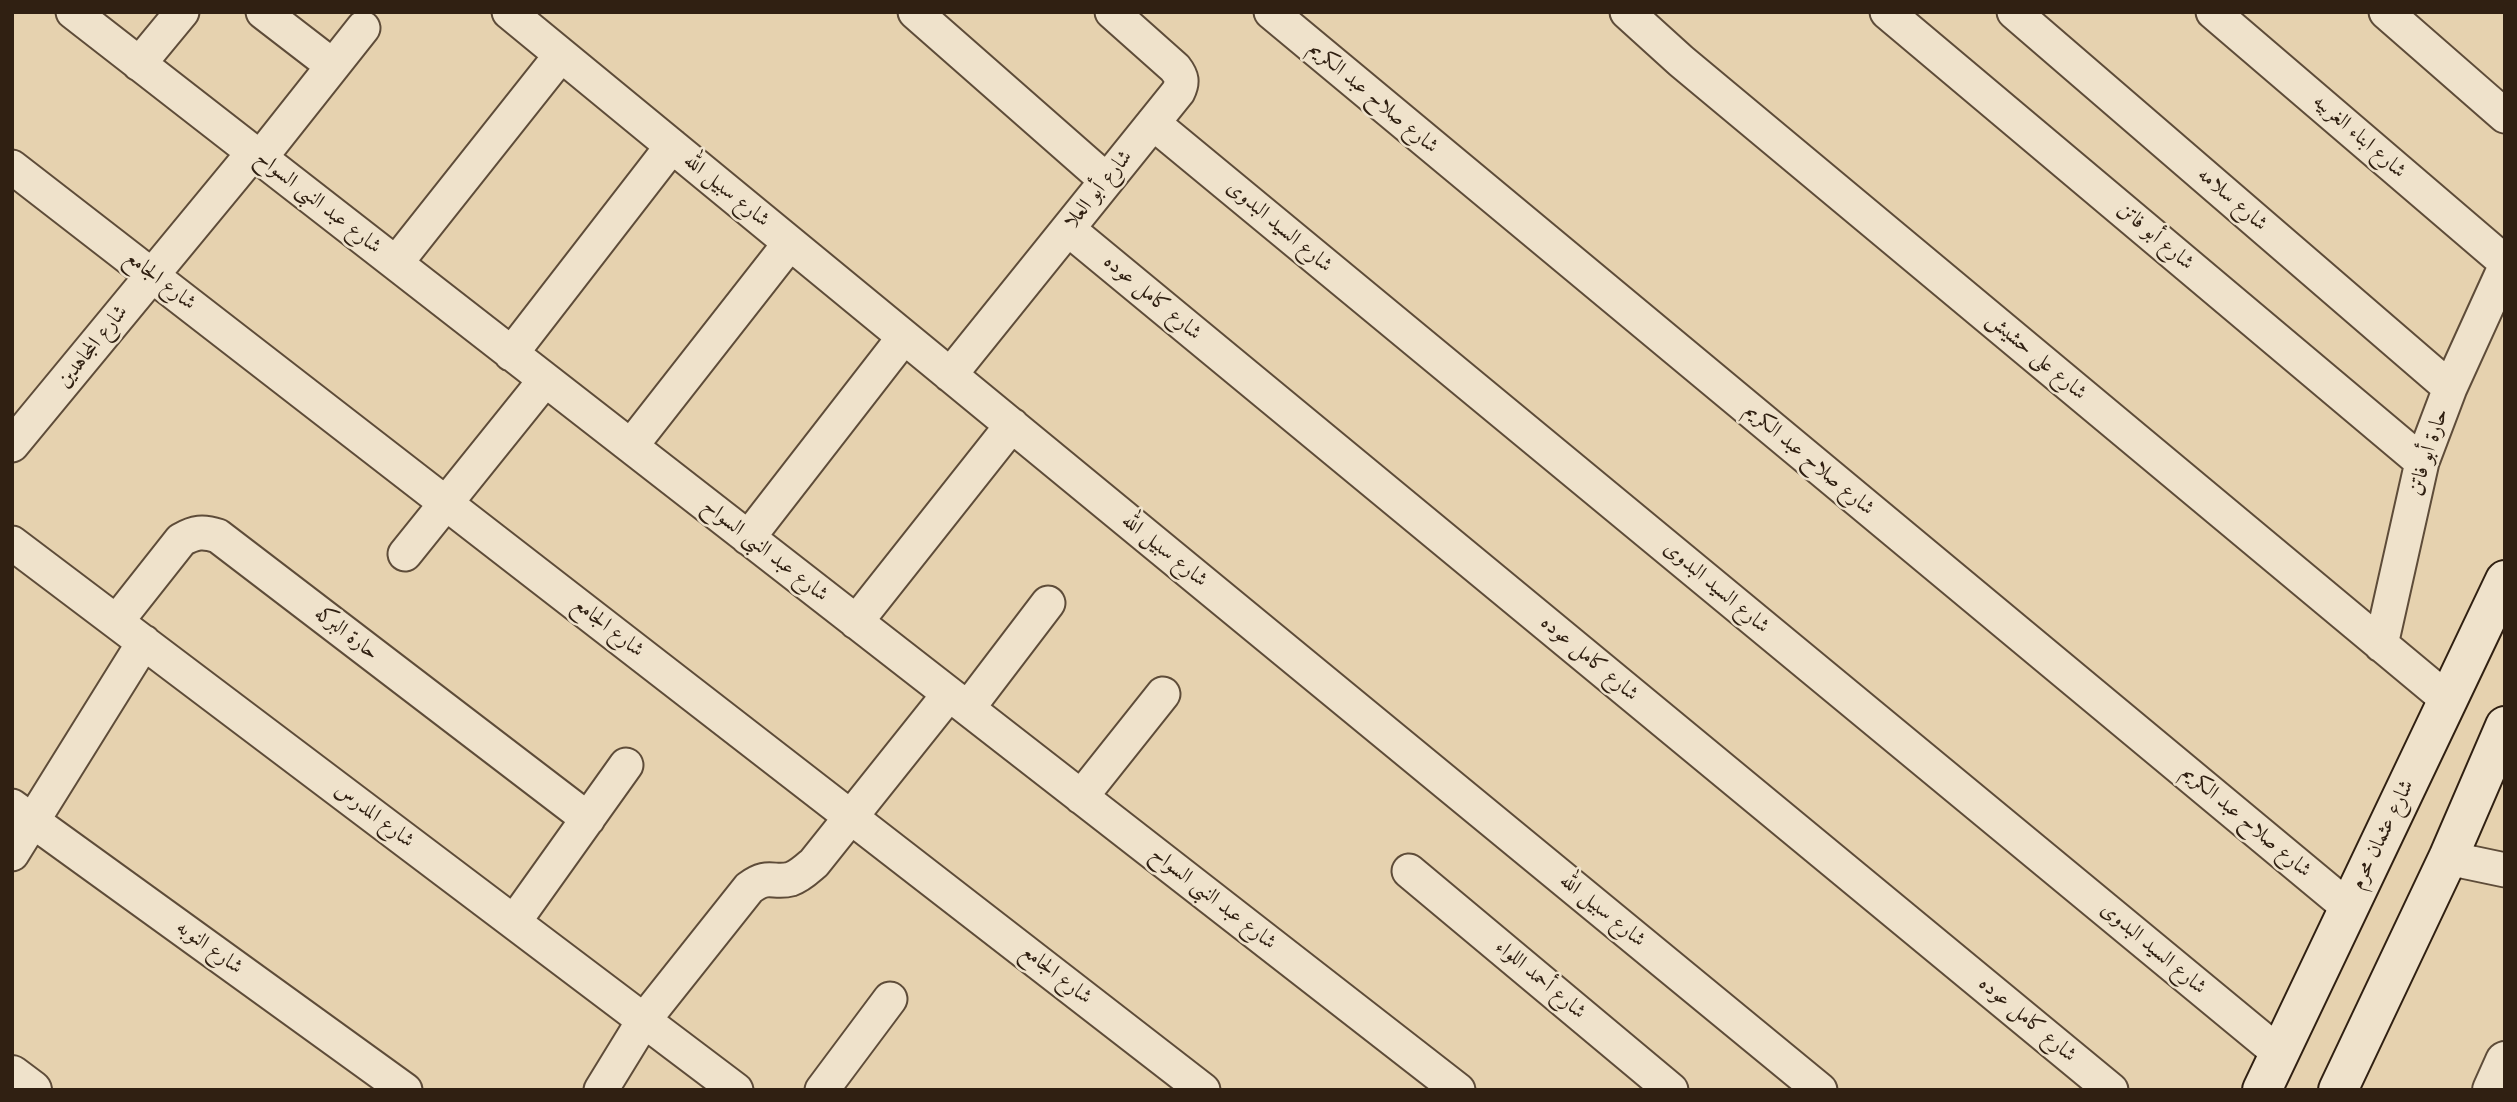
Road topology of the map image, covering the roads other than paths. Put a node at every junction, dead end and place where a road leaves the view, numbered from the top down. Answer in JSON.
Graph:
{"nodes":[{"id":1,"x":73,"y":12,"type":"edge"},
{"id":2,"x":182,"y":12,"type":"edge"},
{"id":3,"x":263,"y":12,"type":"edge"},
{"id":4,"x":509,"y":12,"type":"edge"},
{"id":5,"x":915,"y":12,"type":"edge"},
{"id":6,"x":1112,"y":12,"type":"edge"},
{"id":7,"x":1271,"y":12,"type":"edge"},
{"id":8,"x":1627,"y":12,"type":"edge"},
{"id":9,"x":1887,"y":12,"type":"edge"},
{"id":10,"x":2014,"y":12,"type":"edge"},
{"id":11,"x":2213,"y":12,"type":"edge"},
{"id":12,"x":2386,"y":12,"type":"edge"},
{"id":13,"x":363,"y":28,"type":"dead end"},
{"id":14,"x":561,"y":55,"type":"junction"},
{"id":15,"x":139,"y":64,"type":"junction"},
{"id":16,"x":333,"y":66,"type":"junction"},
{"id":17,"x":2505,"y":116,"type":"edge"},
{"id":18,"x":1153,"y":123,"type":"junction"},
{"id":19,"x":672,"y":146,"type":"junction"},
{"id":20,"x":256,"y":155,"type":"junction"},
{"id":21,"x":12,"y":167,"type":"edge"},
{"id":22,"x":1106,"y":180,"type":"junction"},
{"id":23,"x":1068,"y":229,"type":"junction"},
{"id":24,"x":790,"y":243,"type":"junction"},
{"id":25,"x":396,"y":264,"type":"junction"},
{"id":26,"x":2505,"y":265,"type":"edge"},
{"id":27,"x":152,"y":275,"type":"junction"},
{"id":28,"x":904,"y":337,"type":"junction"},
{"id":29,"x":512,"y":354,"type":"junction"},
{"id":30,"x":950,"y":375,"type":"junction"},
{"id":31,"x":545,"y":380,"type":"junction"},
{"id":32,"x":2450,"y":388,"type":"junction"},
{"id":33,"x":1012,"y":425,"type":"junction"},
{"id":34,"x":12,"y":445,"type":"edge"},
{"id":35,"x":631,"y":446,"type":"junction"},
{"id":36,"x":2422,"y":462,"type":"junction"},
{"id":37,"x":446,"y":503,"type":"junction"},
{"id":38,"x":748,"y":538,"type":"junction"},
{"id":39,"x":12,"y":542,"type":"edge"},
{"id":40,"x":405,"y":555,"type":"dead end"},
{"id":41,"x":2505,"y":580,"type":"edge"},
{"id":42,"x":1048,"y":603,"type":"dead end"},
{"id":43,"x":117,"y":621,"type":"junction"},
{"id":44,"x":856,"y":622,"type":"junction"},
{"id":45,"x":144,"y":642,"type":"junction"},
{"id":46,"x":2381,"y":645,"type":"junction"},
{"id":47,"x":1163,"y":694,"type":"dead end"},
{"id":48,"x":2448,"y":700,"type":"junction"},
{"id":49,"x":959,"y":701,"type":"junction"},
{"id":50,"x":2505,"y":726,"type":"edge"},
{"id":51,"x":626,"y":765,"type":"dead end"},
{"id":52,"x":1082,"y":797,"type":"junction"},
{"id":53,"x":23,"y":813,"type":"edge"},
{"id":54,"x":851,"y":817,"type":"junction"},
{"id":55,"x":588,"y":819,"type":"junction"},
{"id":56,"x":12,"y":854,"type":"edge"},
{"id":57,"x":2448,"y":858,"type":"junction"},
{"id":58,"x":2505,"y":870,"type":"edge"},
{"id":59,"x":1409,"y":871,"type":"dead end"},
{"id":60,"x":2348,"y":907,"type":"junction"},
{"id":61,"x":514,"y":922,"type":"junction"},
{"id":62,"x":890,"y":999,"type":"dead end"},
{"id":63,"x":644,"y":1020,"type":"junction"},
{"id":64,"x":2280,"y":1052,"type":"junction"},
{"id":65,"x":2505,"y":1061,"type":"edge"},
{"id":66,"x":12,"y":1075,"type":"edge"},
{"id":67,"x":1452,"y":1088,"type":"edge"},
{"id":68,"x":33,"y":1090,"type":"edge"},
{"id":69,"x":405,"y":1090,"type":"edge"},
{"id":70,"x":601,"y":1090,"type":"edge"},
{"id":71,"x":736,"y":1090,"type":"edge"},
{"id":72,"x":822,"y":1090,"type":"edge"},
{"id":73,"x":1203,"y":1090,"type":"edge"},
{"id":74,"x":1671,"y":1090,"type":"edge"},
{"id":75,"x":1820,"y":1090,"type":"edge"},
{"id":76,"x":2111,"y":1090,"type":"edge"},
{"id":77,"x":2262,"y":1090,"type":"edge"},
{"id":78,"x":2338,"y":1090,"type":"edge"},
{"id":79,"x":2492,"y":1090,"type":"edge"}],
"edges":[{"from":1,"to":15,"type":"street","name":"شارع عبد النبى السواح"},
{"from":2,"to":15,"type":"street"},
{"from":3,"to":16,"type":"street"},
{"from":4,"to":14,"type":"street","name":"شارع سبيل الله"},
{"from":5,"to":22,"type":"street"},
{"from":6,"to":18,"type":"street","name":"شارع أبو العلا"},
{"from":7,"to":60,"type":"street","name":"شارع صلاح عبد الكريم"},
{"from":8,"to":46,"type":"street","name":"شارع على حشيش"},
{"from":9,"to":36,"type":"street","name":"شارع أبو فاتن"},
{"from":10,"to":32,"type":"street","name":"شارع سلامه"},
{"from":11,"to":26,"type":"street","name":"شارع ابناء الغربيه"},
{"from":12,"to":17,"type":"street"},
{"from":13,"to":16,"type":"street","name":"شارع المجاهدين"},
{"from":14,"to":19,"type":"street","name":"شارع سبيل الله"},
{"from":14,"to":25,"type":"street"},
{"from":15,"to":20,"type":"street","name":"شارع عبد النبى السواح"},
{"from":16,"to":20,"type":"street","name":"شارع المجاهدين"},
{"from":18,"to":22,"type":"street","name":"شارع أبو العلا"},
{"from":18,"to":64,"type":"street","name":"شارع السيد البدوى"},
{"from":19,"to":24,"type":"street","name":"شارع سبيل الله"},
{"from":19,"to":29,"type":"street"},
{"from":20,"to":25,"type":"street","name":"شارع عبد النبى السواح"},
{"from":20,"to":27,"type":"street","name":"شارع المجاهدين"},
{"from":21,"to":27,"type":"street","name":"شارع الجامع"},
{"from":22,"to":23,"type":"street","name":"شارع أبو العلا"},
{"from":23,"to":30,"type":"street","name":"شارع أبو العلا"},
{"from":23,"to":76,"type":"street","name":"شارع كامل عوده"},
{"from":24,"to":28,"type":"street","name":"شارع سبيل الله"},
{"from":24,"to":35,"type":"street"},
{"from":25,"to":29,"type":"street","name":"شارع عبد النبى السواح"},
{"from":26,"to":32,"type":"street","name":"حارة أبو فاتن"},
{"from":27,"to":34,"type":"street","name":"شارع المجاهدين"},
{"from":27,"to":37,"type":"street","name":"شارع الجامع"},
{"from":28,"to":30,"type":"street","name":"شارع سبيل الله"},
{"from":28,"to":38,"type":"street"},
{"from":29,"to":31,"type":"street","name":"شارع عبد النبى السواح"},
{"from":30,"to":33,"type":"street","name":"شارع سبيل الله"},
{"from":31,"to":35,"type":"street","name":"شارع عبد النبى السواح"},
{"from":31,"to":37,"type":"street"},
{"from":32,"to":36,"type":"street","name":"حارة أبو فاتن"},
{"from":33,"to":44,"type":"street"},
{"from":33,"to":75,"type":"street","name":"شارع سبيل الله"},
{"from":35,"to":38,"type":"street","name":"شارع عبد النبى السواح"},
{"from":36,"to":46,"type":"street","name":"حارة أبو فاتن"},
{"from":37,"to":40,"type":"street"},
{"from":37,"to":54,"type":"street","name":"شارع الجامع"},
{"from":38,"to":44,"type":"street","name":"شارع عبد النبى السواح"},
{"from":39,"to":43,"type":"street","name":"شارع المدرس"},
{"from":41,"to":48,"type":"main road","name":"شارع عثمان محرم"},
{"from":42,"to":49,"type":"street"},
{"from":43,"to":45,"type":"street","name":"شارع المدرس"},
{"from":43,"to":55,"type":"street","name":"حارة البركه"},
{"from":44,"to":49,"type":"street","name":"شارع عبد النبى السواح"},
{"from":45,"to":53,"type":"street"},
{"from":45,"to":61,"type":"street","name":"شارع المدرس"},
{"from":46,"to":48,"type":"street","name":"شارع على حشيش"},
{"from":47,"to":52,"type":"street"},
{"from":48,"to":60,"type":"main road","name":"شارع عثمان محرم"},
{"from":49,"to":52,"type":"street","name":"شارع عبد النبى السواح"},
{"from":49,"to":54,"type":"street"},
{"from":50,"to":57,"type":"main road"},
{"from":51,"to":55,"type":"street"},
{"from":52,"to":67,"type":"street","name":"شارع عبد النبى السواح"},
{"from":53,"to":56,"type":"street"},
{"from":53,"to":69,"type":"street","name":"شارع النوبه"},
{"from":54,"to":63,"type":"street"},
{"from":54,"to":73,"type":"street","name":"شارع الجامع"},
{"from":55,"to":61,"type":"street"},
{"from":57,"to":58,"type":"street"},
{"from":57,"to":78,"type":"main road"},
{"from":59,"to":74,"type":"street","name":"شارع أحمد اللواء"},
{"from":60,"to":64,"type":"main road","name":"شارع عثمان محرم"},
{"from":61,"to":63,"type":"street","name":"شارع المدرس"},
{"from":62,"to":72,"type":"street"},
{"from":63,"to":70,"type":"street"},
{"from":63,"to":71,"type":"street","name":"شارع المدرس"},
{"from":64,"to":77,"type":"main road","name":"شارع عثمان محرم"},
{"from":65,"to":79,"type":"main road"},
{"from":66,"to":68,"type":"main road"}]}
